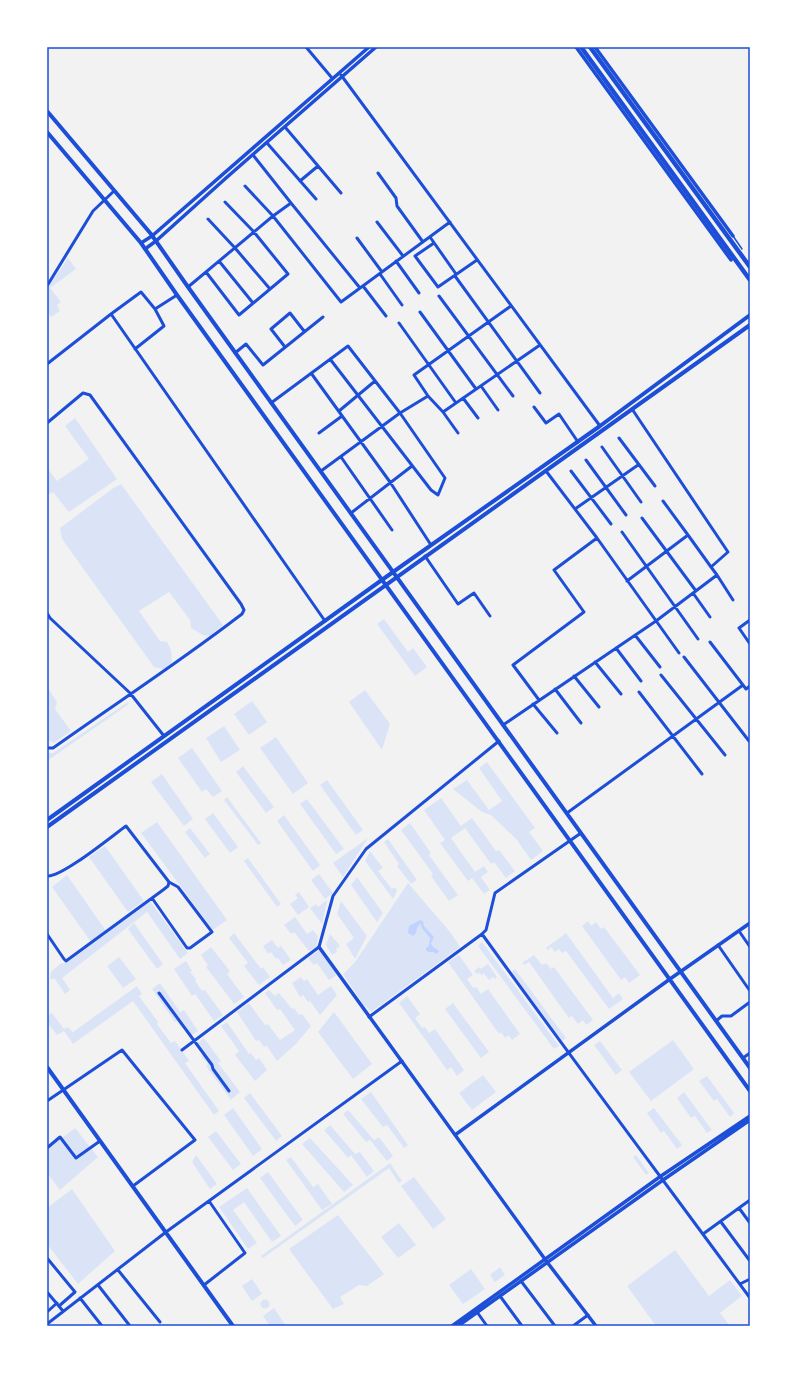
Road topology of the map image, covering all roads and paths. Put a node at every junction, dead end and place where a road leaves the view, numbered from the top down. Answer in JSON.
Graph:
{"nodes":[{"id":1,"x":306,"y":47,"type":"edge"},
{"id":2,"x":369,"y":47,"type":"edge"},
{"id":3,"x":376,"y":47,"type":"edge"},
{"id":4,"x":576,"y":47,"type":"edge"},
{"id":5,"x":581,"y":47,"type":"edge"},
{"id":6,"x":590,"y":47,"type":"edge"},
{"id":7,"x":595,"y":47,"type":"edge"},
{"id":8,"x":339,"y":73,"type":"junction"},
{"id":9,"x":342,"y":77,"type":"junction"},
{"id":10,"x":332,"y":78,"type":"junction"},
{"id":11,"x":47,"y":111,"type":"edge"},
{"id":12,"x":285,"y":127,"type":"junction"},
{"id":13,"x":47,"y":132,"type":"edge"},
{"id":14,"x":267,"y":143,"type":"junction"},
{"id":15,"x":252,"y":155,"type":"junction"},
{"id":16,"x":318,"y":166,"type":"junction"},
{"id":17,"x":378,"y":173,"type":"dead end"},
{"id":18,"x":300,"y":181,"type":"junction"},
{"id":19,"x":245,"y":186,"type":"dead end"},
{"id":20,"x":114,"y":191,"type":"junction"},
{"id":21,"x":341,"y":193,"type":"dead end"},
{"id":22,"x":316,"y":199,"type":"dead end"},
{"id":23,"x":105,"y":200,"type":"junction"},
{"id":24,"x":225,"y":202,"type":"dead end"},
{"id":25,"x":291,"y":202,"type":"junction"},
{"id":26,"x":272,"y":216,"type":"junction"},
{"id":27,"x":208,"y":219,"type":"dead end"},
{"id":28,"x":377,"y":222,"type":"dead end"},
{"id":29,"x":450,"y":222,"type":"junction"},
{"id":30,"x":254,"y":232,"type":"junction"},
{"id":31,"x":152,"y":236,"type":"junction"},
{"id":32,"x":733,"y":236,"type":"joint"},
{"id":33,"x":430,"y":237,"type":"junction"},
{"id":34,"x":357,"y":238,"type":"dead end"},
{"id":35,"x":156,"y":241,"type":"junction"},
{"id":36,"x":422,"y":242,"type":"junction"},
{"id":37,"x":141,"y":243,"type":"junction"},
{"id":38,"x":434,"y":243,"type":"junction"},
{"id":39,"x":235,"y":248,"type":"junction"},
{"id":40,"x":145,"y":249,"type":"junction"},
{"id":41,"x":742,"y":249,"type":"joint"},
{"id":42,"x":404,"y":256,"type":"junction"},
{"id":43,"x":742,"y":256,"type":"junction"},
{"id":44,"x":477,"y":260,"type":"junction"},
{"id":45,"x":731,"y":260,"type":"joint"},
{"id":46,"x":219,"y":261,"type":"junction"},
{"id":47,"x":396,"y":261,"type":"junction"},
{"id":48,"x":736,"y":261,"type":"junction"},
{"id":49,"x":750,"y":267,"type":"edge"},
{"id":50,"x":206,"y":272,"type":"junction"},
{"id":51,"x":381,"y":273,"type":"junction"},
{"id":52,"x":456,"y":275,"type":"junction"},
{"id":53,"x":750,"y":280,"type":"edge"},
{"id":54,"x":47,"y":286,"type":"edge"},
{"id":55,"x":188,"y":287,"type":"junction"},
{"id":56,"x":361,"y":287,"type":"junction"},
{"id":57,"x":270,"y":289,"type":"junction"},
{"id":58,"x":419,"y":293,"type":"dead end"},
{"id":59,"x":177,"y":295,"type":"junction"},
{"id":60,"x":439,"y":296,"type":"dead end"},
{"id":61,"x":252,"y":303,"type":"junction"},
{"id":62,"x":402,"y":305,"type":"dead end"},
{"id":63,"x":511,"y":306,"type":"junction"},
{"id":64,"x":155,"y":308,"type":"junction"},
{"id":65,"x":420,"y":312,"type":"dead end"},
{"id":66,"x":111,"y":314,"type":"junction"},
{"id":67,"x":750,"y":315,"type":"edge"},
{"id":68,"x":386,"y":316,"type":"dead end"},
{"id":69,"x":322,"y":317,"type":"dead end"},
{"id":70,"x":488,"y":322,"type":"junction"},
{"id":71,"x":399,"y":323,"type":"dead end"},
{"id":72,"x":750,"y":325,"type":"edge"},
{"id":73,"x":304,"y":332,"type":"junction"},
{"id":74,"x":468,"y":336,"type":"junction"},
{"id":75,"x":540,"y":345,"type":"junction"},
{"id":76,"x":285,"y":347,"type":"junction"},
{"id":77,"x":135,"y":349,"type":"junction"},
{"id":78,"x":448,"y":350,"type":"junction"},
{"id":79,"x":235,"y":352,"type":"junction"},
{"id":80,"x":330,"y":359,"type":"junction"},
{"id":81,"x":516,"y":361,"type":"junction"},
{"id":82,"x":47,"y":364,"type":"edge"},
{"id":83,"x":429,"y":364,"type":"junction"},
{"id":84,"x":311,"y":373,"type":"junction"},
{"id":85,"x":497,"y":375,"type":"junction"},
{"id":86,"x":375,"y":381,"type":"junction"},
{"id":87,"x":481,"y":386,"type":"junction"},
{"id":88,"x":476,"y":389,"type":"junction"},
{"id":89,"x":540,"y":393,"type":"dead end"},
{"id":90,"x":358,"y":395,"type":"junction"},
{"id":91,"x":428,"y":396,"type":"junction"},
{"id":92,"x":513,"y":396,"type":"dead end"},
{"id":93,"x":463,"y":398,"type":"junction"},
{"id":94,"x":271,"y":402,"type":"junction"},
{"id":95,"x":456,"y":403,"type":"junction"},
{"id":96,"x":534,"y":407,"type":"dead end"},
{"id":97,"x":632,"y":409,"type":"junction"},
{"id":98,"x":498,"y":410,"type":"dead end"},
{"id":99,"x":339,"y":411,"type":"junction"},
{"id":100,"x":443,"y":412,"type":"junction"},
{"id":101,"x":400,"y":413,"type":"junction"},
{"id":102,"x":342,"y":416,"type":"junction"},
{"id":103,"x":478,"y":418,"type":"dead end"},
{"id":104,"x":47,"y":423,"type":"edge"},
{"id":105,"x":382,"y":426,"type":"junction"},
{"id":106,"x":600,"y":426,"type":"junction"},
{"id":107,"x":458,"y":432,"type":"dead end"},
{"id":108,"x":319,"y":433,"type":"dead end"},
{"id":109,"x":619,"y":438,"type":"dead end"},
{"id":110,"x":361,"y":442,"type":"junction"},
{"id":111,"x":578,"y":442,"type":"junction"},
{"id":112,"x":602,"y":447,"type":"dead end"},
{"id":113,"x":341,"y":457,"type":"junction"},
{"id":114,"x":586,"y":460,"type":"dead end"},
{"id":115,"x":638,"y":465,"type":"junction"},
{"id":116,"x":412,"y":466,"type":"junction"},
{"id":117,"x":571,"y":470,"type":"dead end"},
{"id":118,"x":321,"y":471,"type":"junction"},
{"id":119,"x":546,"y":471,"type":"junction"},
{"id":120,"x":622,"y":476,"type":"junction"},
{"id":121,"x":390,"y":482,"type":"junction"},
{"id":122,"x":655,"y":486,"type":"dead end"},
{"id":123,"x":606,"y":487,"type":"junction"},
{"id":124,"x":369,"y":498,"type":"junction"},
{"id":125,"x":591,"y":498,"type":"junction"},
{"id":126,"x":663,"y":501,"type":"dead end"},
{"id":127,"x":641,"y":502,"type":"dead end"},
{"id":128,"x":574,"y":509,"type":"junction"},
{"id":129,"x":351,"y":513,"type":"junction"},
{"id":130,"x":626,"y":514,"type":"dead end"},
{"id":131,"x":642,"y":518,"type":"dead end"},
{"id":132,"x":610,"y":524,"type":"dead end"},
{"id":133,"x":392,"y":530,"type":"dead end"},
{"id":134,"x":622,"y":532,"type":"dead end"},
{"id":135,"x":688,"y":535,"type":"junction"},
{"id":136,"x":597,"y":538,"type":"junction"},
{"id":137,"x":431,"y":545,"type":"junction"},
{"id":138,"x":666,"y":551,"type":"junction"},
{"id":139,"x":426,"y":556,"type":"junction"},
{"id":140,"x":647,"y":566,"type":"junction"},
{"id":141,"x":711,"y":567,"type":"junction"},
{"id":142,"x":393,"y":572,"type":"junction"},
{"id":143,"x":717,"y":575,"type":"junction"},
{"id":144,"x":397,"y":577,"type":"junction"},
{"id":145,"x":382,"y":580,"type":"junction"},
{"id":146,"x":628,"y":581,"type":"junction"},
{"id":147,"x":386,"y":585,"type":"junction"},
{"id":148,"x":695,"y":592,"type":"junction"},
{"id":149,"x":733,"y":600,"type":"dead end"},
{"id":150,"x":676,"y":606,"type":"junction"},
{"id":151,"x":47,"y":613,"type":"edge"},
{"id":152,"x":490,"y":616,"type":"dead end"},
{"id":153,"x":710,"y":617,"type":"dead end"},
{"id":154,"x":49,"y":619,"type":"edge"},
{"id":155,"x":750,"y":620,"type":"edge"},
{"id":156,"x":325,"y":621,"type":"junction"},
{"id":157,"x":656,"y":621,"type":"junction"},
{"id":158,"x":635,"y":635,"type":"junction"},
{"id":159,"x":698,"y":639,"type":"dead end"},
{"id":160,"x":710,"y":642,"type":"dead end"},
{"id":161,"x":750,"y":644,"type":"edge"},
{"id":162,"x":616,"y":648,"type":"junction"},
{"id":163,"x":678,"y":653,"type":"dead end"},
{"id":164,"x":684,"y":657,"type":"dead end"},
{"id":165,"x":595,"y":662,"type":"junction"},
{"id":166,"x":660,"y":667,"type":"dead end"},
{"id":167,"x":574,"y":676,"type":"junction"},
{"id":168,"x":662,"y":676,"type":"dead end"},
{"id":169,"x":641,"y":681,"type":"dead end"},
{"id":170,"x":743,"y":685,"type":"junction"},
{"id":171,"x":750,"y":687,"type":"edge"},
{"id":172,"x":555,"y":689,"type":"junction"},
{"id":173,"x":639,"y":692,"type":"dead end"},
{"id":174,"x":130,"y":693,"type":"junction"},
{"id":175,"x":621,"y":694,"type":"dead end"},
{"id":176,"x":538,"y":700,"type":"junction"},
{"id":177,"x":719,"y":702,"type":"junction"},
{"id":178,"x":533,"y":704,"type":"junction"},
{"id":179,"x":599,"y":707,"type":"dead end"},
{"id":180,"x":696,"y":719,"type":"junction"},
{"id":181,"x":581,"y":723,"type":"dead end"},
{"id":182,"x":503,"y":725,"type":"junction"},
{"id":183,"x":557,"y":733,"type":"dead end"},
{"id":184,"x":164,"y":736,"type":"junction"},
{"id":185,"x":673,"y":736,"type":"junction"},
{"id":186,"x":499,"y":741,"type":"junction"},
{"id":187,"x":749,"y":741,"type":"dead end"},
{"id":188,"x":47,"y":748,"type":"edge"},
{"id":189,"x":725,"y":755,"type":"dead end"},
{"id":190,"x":702,"y":774,"type":"dead end"},
{"id":191,"x":567,"y":813,"type":"junction"},
{"id":192,"x":47,"y":820,"type":"edge"},
{"id":193,"x":47,"y":827,"type":"edge"},
{"id":194,"x":582,"y":833,"type":"junction"},
{"id":195,"x":571,"y":842,"type":"junction"},
{"id":196,"x":47,"y":876,"type":"edge"},
{"id":197,"x":169,"y":882,"type":"junction"},
{"id":198,"x":152,"y":898,"type":"junction"},
{"id":199,"x":750,"y":923,"type":"edge"},
{"id":200,"x":739,"y":931,"type":"junction"},
{"id":201,"x":47,"y":934,"type":"edge"},
{"id":202,"x":482,"y":934,"type":"junction"},
{"id":203,"x":718,"y":946,"type":"junction"},
{"id":204,"x":750,"y":946,"type":"edge"},
{"id":205,"x":319,"y":947,"type":"junction"},
{"id":206,"x":681,"y":972,"type":"junction"},
{"id":207,"x":670,"y":979,"type":"junction"},
{"id":208,"x":750,"y":991,"type":"edge"},
{"id":209,"x":159,"y":993,"type":"dead end"},
{"id":210,"x":750,"y":1002,"type":"edge"},
{"id":211,"x":369,"y":1017,"type":"junction"},
{"id":212,"x":716,"y":1021,"type":"junction"},
{"id":213,"x":195,"y":1040,"type":"junction"},
{"id":214,"x":182,"y":1050,"type":"dead end"},
{"id":215,"x":568,"y":1053,"type":"junction"},
{"id":216,"x":750,"y":1053,"type":"edge"},
{"id":217,"x":743,"y":1058,"type":"junction"},
{"id":218,"x":402,"y":1061,"type":"junction"},
{"id":219,"x":47,"y":1067,"type":"edge"},
{"id":220,"x":750,"y":1068,"type":"edge"},
{"id":221,"x":63,"y":1090,"type":"junction"},
{"id":222,"x":229,"y":1091,"type":"dead end"},
{"id":223,"x":750,"y":1091,"type":"edge"},
{"id":224,"x":47,"y":1102,"type":"edge"},
{"id":225,"x":750,"y":1116,"type":"edge"},
{"id":226,"x":750,"y":1120,"type":"edge"},
{"id":227,"x":455,"y":1135,"type":"junction"},
{"id":228,"x":100,"y":1141,"type":"junction"},
{"id":229,"x":47,"y":1148,"type":"edge"},
{"id":230,"x":662,"y":1178,"type":"junction"},
{"id":231,"x":132,"y":1186,"type":"junction"},
{"id":232,"x":750,"y":1200,"type":"edge"},
{"id":233,"x":209,"y":1201,"type":"junction"},
{"id":234,"x":739,"y":1208,"type":"junction"},
{"id":235,"x":721,"y":1222,"type":"junction"},
{"id":236,"x":750,"y":1223,"type":"edge"},
{"id":237,"x":166,"y":1232,"type":"junction"},
{"id":238,"x":703,"y":1234,"type":"junction"},
{"id":239,"x":47,"y":1258,"type":"edge"},
{"id":240,"x":546,"y":1261,"type":"junction"},
{"id":241,"x":750,"y":1261,"type":"edge"},
{"id":242,"x":118,"y":1270,"type":"junction"},
{"id":243,"x":750,"y":1279,"type":"edge"},
{"id":244,"x":521,"y":1281,"type":"junction"},
{"id":245,"x":740,"y":1284,"type":"junction"},
{"id":246,"x":98,"y":1285,"type":"junction"},
{"id":247,"x":204,"y":1285,"type":"junction"},
{"id":248,"x":47,"y":1292,"type":"edge"},
{"id":249,"x":500,"y":1296,"type":"junction"},
{"id":250,"x":80,"y":1298,"type":"junction"},
{"id":251,"x":750,"y":1298,"type":"edge"},
{"id":252,"x":58,"y":1305,"type":"junction"},
{"id":253,"x":47,"y":1312,"type":"edge"},
{"id":254,"x":63,"y":1312,"type":"junction"},
{"id":255,"x":477,"y":1312,"type":"junction"},
{"id":256,"x":588,"y":1315,"type":"junction"},
{"id":257,"x":160,"y":1322,"type":"dead end"},
{"id":258,"x":47,"y":1324,"type":"edge"},
{"id":259,"x":102,"y":1326,"type":"edge"},
{"id":260,"x":130,"y":1326,"type":"edge"},
{"id":261,"x":233,"y":1326,"type":"edge"},
{"id":262,"x":452,"y":1326,"type":"edge"},
{"id":263,"x":460,"y":1326,"type":"edge"},
{"id":264,"x":487,"y":1326,"type":"edge"},
{"id":265,"x":522,"y":1326,"type":"edge"},
{"id":266,"x":555,"y":1326,"type":"edge"},
{"id":267,"x":573,"y":1326,"type":"edge"},
{"id":268,"x":596,"y":1326,"type":"edge"}],
"edges":[{"from":1,"to":10,"type":"street"},
{"from":2,"to":8,"type":"street"},
{"from":3,"to":9,"type":"street"},
{"from":4,"to":45,"type":"street"},
{"from":5,"to":48,"type":"main road"},
{"from":6,"to":43,"type":"main road"},
{"from":7,"to":32,"type":"street"},
{"from":8,"to":9,"type":"street"},
{"from":8,"to":10,"type":"street"},
{"from":9,"to":12,"type":"street"},
{"from":9,"to":29,"type":"street"},
{"from":10,"to":31,"type":"street"},
{"from":11,"to":20,"type":"main road"},
{"from":12,"to":14,"type":"street"},
{"from":12,"to":16,"type":"street"},
{"from":13,"to":23,"type":"main road"},
{"from":14,"to":15,"type":"street"},
{"from":14,"to":18,"type":"street"},
{"from":15,"to":25,"type":"street"},
{"from":15,"to":35,"type":"street"},
{"from":16,"to":18,"type":"street"},
{"from":16,"to":21,"type":"street"},
{"from":17,"to":36,"type":"street"},
{"from":18,"to":22,"type":"street"},
{"from":19,"to":26,"type":"street"},
{"from":20,"to":23,"type":"street"},
{"from":20,"to":31,"type":"main road"},
{"from":23,"to":37,"type":"main road"},
{"from":23,"to":54,"type":"street"},
{"from":24,"to":30,"type":"street"},
{"from":25,"to":26,"type":"street"},
{"from":25,"to":56,"type":"street"},
{"from":26,"to":30,"type":"street"},
{"from":26,"to":56,"type":"street"},
{"from":27,"to":39,"type":"street"},
{"from":28,"to":42,"type":"street"},
{"from":29,"to":33,"type":"street"},
{"from":29,"to":44,"type":"street"},
{"from":30,"to":39,"type":"street"},
{"from":30,"to":57,"type":"street"},
{"from":31,"to":35,"type":"main road"},
{"from":31,"to":37,"type":"street"},
{"from":32,"to":41,"type":"lane"},
{"from":33,"to":36,"type":"street"},
{"from":33,"to":38,"type":"street"},
{"from":34,"to":51,"type":"street"},
{"from":35,"to":40,"type":"street"},
{"from":35,"to":55,"type":"main road"},
{"from":36,"to":42,"type":"street"},
{"from":37,"to":40,"type":"main road"},
{"from":38,"to":52,"type":"street"},
{"from":38,"to":52,"type":"street"},
{"from":39,"to":46,"type":"street"},
{"from":39,"to":57,"type":"street"},
{"from":40,"to":59,"type":"main road"},
{"from":41,"to":43,"type":"main road"},
{"from":42,"to":47,"type":"street"},
{"from":43,"to":49,"type":"main road"},
{"from":44,"to":52,"type":"street"},
{"from":44,"to":63,"type":"street"},
{"from":45,"to":48,"type":"main road"},
{"from":46,"to":50,"type":"street"},
{"from":46,"to":61,"type":"street"},
{"from":47,"to":51,"type":"street"},
{"from":47,"to":58,"type":"street"},
{"from":48,"to":53,"type":"main road"},
{"from":50,"to":55,"type":"street"},
{"from":50,"to":61,"type":"street"},
{"from":51,"to":56,"type":"street"},
{"from":51,"to":62,"type":"street"},
{"from":52,"to":70,"type":"street"},
{"from":55,"to":79,"type":"main road"},
{"from":56,"to":68,"type":"street"},
{"from":57,"to":61,"type":"street"},
{"from":59,"to":64,"type":"street"},
{"from":59,"to":145,"type":"main road"},
{"from":60,"to":74,"type":"street"},
{"from":63,"to":70,"type":"street"},
{"from":63,"to":75,"type":"street"},
{"from":64,"to":66,"type":"street"},
{"from":64,"to":77,"type":"street"},
{"from":65,"to":78,"type":"street"},
{"from":66,"to":77,"type":"street"},
{"from":66,"to":82,"type":"street"},
{"from":67,"to":106,"type":"main road"},
{"from":69,"to":73,"type":"street"},
{"from":70,"to":74,"type":"street"},
{"from":70,"to":81,"type":"street"},
{"from":71,"to":83,"type":"street"},
{"from":72,"to":97,"type":"main road"},
{"from":73,"to":76,"type":"street"},
{"from":73,"to":76,"type":"street"},
{"from":74,"to":78,"type":"street"},
{"from":74,"to":85,"type":"street"},
{"from":75,"to":81,"type":"street"},
{"from":75,"to":106,"type":"street"},
{"from":76,"to":79,"type":"street"},
{"from":77,"to":156,"type":"street"},
{"from":78,"to":83,"type":"street"},
{"from":78,"to":88,"type":"street"},
{"from":79,"to":94,"type":"main road"},
{"from":80,"to":84,"type":"street"},
{"from":80,"to":86,"type":"street"},
{"from":80,"to":90,"type":"street"},
{"from":81,"to":85,"type":"street"},
{"from":81,"to":89,"type":"street"},
{"from":83,"to":91,"type":"street"},
{"from":83,"to":95,"type":"street"},
{"from":84,"to":94,"type":"street"},
{"from":84,"to":99,"type":"street"},
{"from":85,"to":87,"type":"street"},
{"from":85,"to":92,"type":"street"},
{"from":86,"to":90,"type":"street"},
{"from":86,"to":101,"type":"street"},
{"from":87,"to":88,"type":"street"},
{"from":87,"to":98,"type":"street"},
{"from":88,"to":93,"type":"street"},
{"from":90,"to":99,"type":"street"},
{"from":90,"to":105,"type":"street"},
{"from":91,"to":100,"type":"street"},
{"from":91,"to":101,"type":"street"},
{"from":93,"to":95,"type":"street"},
{"from":93,"to":103,"type":"street"},
{"from":94,"to":118,"type":"main road"},
{"from":95,"to":100,"type":"street"},
{"from":96,"to":111,"type":"street"},
{"from":97,"to":119,"type":"main road"},
{"from":97,"to":141,"type":"street"},
{"from":99,"to":102,"type":"street"},
{"from":100,"to":107,"type":"street"},
{"from":101,"to":105,"type":"street"},
{"from":101,"to":116,"type":"street"},
{"from":102,"to":108,"type":"street"},
{"from":102,"to":110,"type":"street"},
{"from":104,"to":174,"type":"street"},
{"from":105,"to":110,"type":"street"},
{"from":105,"to":116,"type":"street"},
{"from":106,"to":111,"type":"main road"},
{"from":109,"to":115,"type":"street"},
{"from":110,"to":113,"type":"street"},
{"from":110,"to":121,"type":"street"},
{"from":111,"to":137,"type":"main road"},
{"from":112,"to":120,"type":"street"},
{"from":113,"to":118,"type":"street"},
{"from":113,"to":124,"type":"street"},
{"from":114,"to":123,"type":"street"},
{"from":115,"to":120,"type":"street"},
{"from":115,"to":122,"type":"street"},
{"from":116,"to":121,"type":"street"},
{"from":117,"to":125,"type":"street"},
{"from":118,"to":129,"type":"main road"},
{"from":119,"to":128,"type":"street"},
{"from":119,"to":139,"type":"main road"},
{"from":120,"to":123,"type":"street"},
{"from":120,"to":127,"type":"street"},
{"from":121,"to":124,"type":"street"},
{"from":121,"to":137,"type":"street"},
{"from":123,"to":125,"type":"street"},
{"from":123,"to":130,"type":"street"},
{"from":124,"to":129,"type":"street"},
{"from":124,"to":133,"type":"street"},
{"from":125,"to":128,"type":"street"},
{"from":125,"to":132,"type":"street"},
{"from":126,"to":135,"type":"street"},
{"from":128,"to":136,"type":"street"},
{"from":129,"to":142,"type":"main road"},
{"from":131,"to":138,"type":"street"},
{"from":134,"to":140,"type":"street"},
{"from":135,"to":138,"type":"street"},
{"from":135,"to":141,"type":"street"},
{"from":136,"to":146,"type":"street"},
{"from":136,"to":176,"type":"street"},
{"from":137,"to":142,"type":"main road"},
{"from":138,"to":140,"type":"street"},
{"from":138,"to":148,"type":"street"},
{"from":139,"to":144,"type":"main road"},
{"from":139,"to":152,"type":"street"},
{"from":140,"to":146,"type":"street"},
{"from":140,"to":150,"type":"street"},
{"from":141,"to":143,"type":"street"},
{"from":142,"to":144,"type":"main road"},
{"from":142,"to":145,"type":"main road"},
{"from":143,"to":148,"type":"street"},
{"from":143,"to":149,"type":"street"},
{"from":144,"to":147,"type":"main road"},
{"from":144,"to":182,"type":"main road"},
{"from":145,"to":147,"type":"main road"},
{"from":145,"to":156,"type":"main road"},
{"from":146,"to":157,"type":"street"},
{"from":147,"to":186,"type":"main road"},
{"from":147,"to":193,"type":"main road"},
{"from":148,"to":150,"type":"street"},
{"from":148,"to":153,"type":"street"},
{"from":150,"to":157,"type":"street"},
{"from":150,"to":159,"type":"street"},
{"from":151,"to":154,"type":"street"},
{"from":154,"to":174,"type":"street"},
{"from":155,"to":161,"type":"street"},
{"from":156,"to":184,"type":"main road"},
{"from":157,"to":158,"type":"street"},
{"from":157,"to":163,"type":"street"},
{"from":158,"to":162,"type":"street"},
{"from":158,"to":166,"type":"street"},
{"from":160,"to":170,"type":"street"},
{"from":162,"to":165,"type":"street"},
{"from":162,"to":169,"type":"street"},
{"from":164,"to":177,"type":"street"},
{"from":165,"to":167,"type":"street"},
{"from":165,"to":175,"type":"street"},
{"from":167,"to":172,"type":"street"},
{"from":167,"to":179,"type":"street"},
{"from":168,"to":180,"type":"street"},
{"from":170,"to":171,"type":"street"},
{"from":170,"to":177,"type":"street"},
{"from":172,"to":176,"type":"street"},
{"from":172,"to":181,"type":"street"},
{"from":173,"to":185,"type":"street"},
{"from":174,"to":184,"type":"street"},
{"from":174,"to":188,"type":"street"},
{"from":176,"to":178,"type":"street"},
{"from":177,"to":180,"type":"street"},
{"from":177,"to":187,"type":"street"},
{"from":178,"to":182,"type":"street"},
{"from":178,"to":183,"type":"street"},
{"from":180,"to":185,"type":"street"},
{"from":180,"to":189,"type":"street"},
{"from":182,"to":191,"type":"main road"},
{"from":184,"to":192,"type":"main road"},
{"from":185,"to":190,"type":"street"},
{"from":185,"to":191,"type":"street"},
{"from":186,"to":195,"type":"main road"},
{"from":186,"to":205,"type":"street"},
{"from":191,"to":194,"type":"main road"},
{"from":194,"to":195,"type":"street"},
{"from":194,"to":206,"type":"main road"},
{"from":195,"to":202,"type":"street"},
{"from":195,"to":207,"type":"main road"},
{"from":196,"to":197,"type":"street"},
{"from":197,"to":198,"type":"street"},
{"from":197,"to":198,"type":"street"},
{"from":198,"to":201,"type":"street"},
{"from":199,"to":200,"type":"street"},
{"from":200,"to":203,"type":"street"},
{"from":200,"to":204,"type":"street"},
{"from":202,"to":211,"type":"street"},
{"from":202,"to":215,"type":"street"},
{"from":203,"to":206,"type":"street"},
{"from":203,"to":208,"type":"street"},
{"from":205,"to":211,"type":"street"},
{"from":205,"to":213,"type":"street"},
{"from":206,"to":207,"type":"street"},
{"from":206,"to":212,"type":"main road"},
{"from":207,"to":215,"type":"street"},
{"from":207,"to":223,"type":"main road"},
{"from":209,"to":213,"type":"street"},
{"from":210,"to":212,"type":"street"},
{"from":211,"to":218,"type":"street"},
{"from":212,"to":217,"type":"main road"},
{"from":213,"to":214,"type":"street"},
{"from":213,"to":222,"type":"street"},
{"from":215,"to":227,"type":"street"},
{"from":215,"to":230,"type":"street"},
{"from":216,"to":217,"type":"street"},
{"from":217,"to":220,"type":"main road"},
{"from":218,"to":227,"type":"street"},
{"from":218,"to":233,"type":"street"},
{"from":219,"to":221,"type":"main road"},
{"from":221,"to":224,"type":"street"},
{"from":221,"to":228,"type":"main road"},
{"from":221,"to":231,"type":"street"},
{"from":225,"to":230,"type":"street"},
{"from":226,"to":230,"type":"street"},
{"from":227,"to":240,"type":"street"},
{"from":228,"to":229,"type":"street"},
{"from":228,"to":231,"type":"main road"},
{"from":230,"to":238,"type":"street"},
{"from":230,"to":240,"type":"street"},
{"from":231,"to":237,"type":"main road"},
{"from":232,"to":234,"type":"street"},
{"from":233,"to":237,"type":"street"},
{"from":233,"to":247,"type":"street"},
{"from":234,"to":235,"type":"street"},
{"from":234,"to":236,"type":"street"},
{"from":235,"to":238,"type":"street"},
{"from":235,"to":241,"type":"street"},
{"from":237,"to":242,"type":"street"},
{"from":237,"to":247,"type":"main road"},
{"from":238,"to":245,"type":"street"},
{"from":239,"to":252,"type":"street"},
{"from":240,"to":244,"type":"street"},
{"from":240,"to":256,"type":"street"},
{"from":240,"to":262,"type":"street"},
{"from":242,"to":246,"type":"street"},
{"from":242,"to":257,"type":"street"},
{"from":243,"to":245,"type":"street"},
{"from":244,"to":249,"type":"street"},
{"from":244,"to":266,"type":"street"},
{"from":245,"to":251,"type":"street"},
{"from":246,"to":250,"type":"street"},
{"from":246,"to":260,"type":"street"},
{"from":247,"to":261,"type":"main road"},
{"from":248,"to":252,"type":"street"},
{"from":249,"to":255,"type":"street"},
{"from":249,"to":265,"type":"street"},
{"from":250,"to":254,"type":"street"},
{"from":250,"to":259,"type":"street"},
{"from":252,"to":253,"type":"street"},
{"from":252,"to":254,"type":"street"},
{"from":254,"to":258,"type":"street"},
{"from":255,"to":263,"type":"street"},
{"from":255,"to":264,"type":"street"},
{"from":256,"to":267,"type":"street"},
{"from":256,"to":268,"type":"street"}]}
